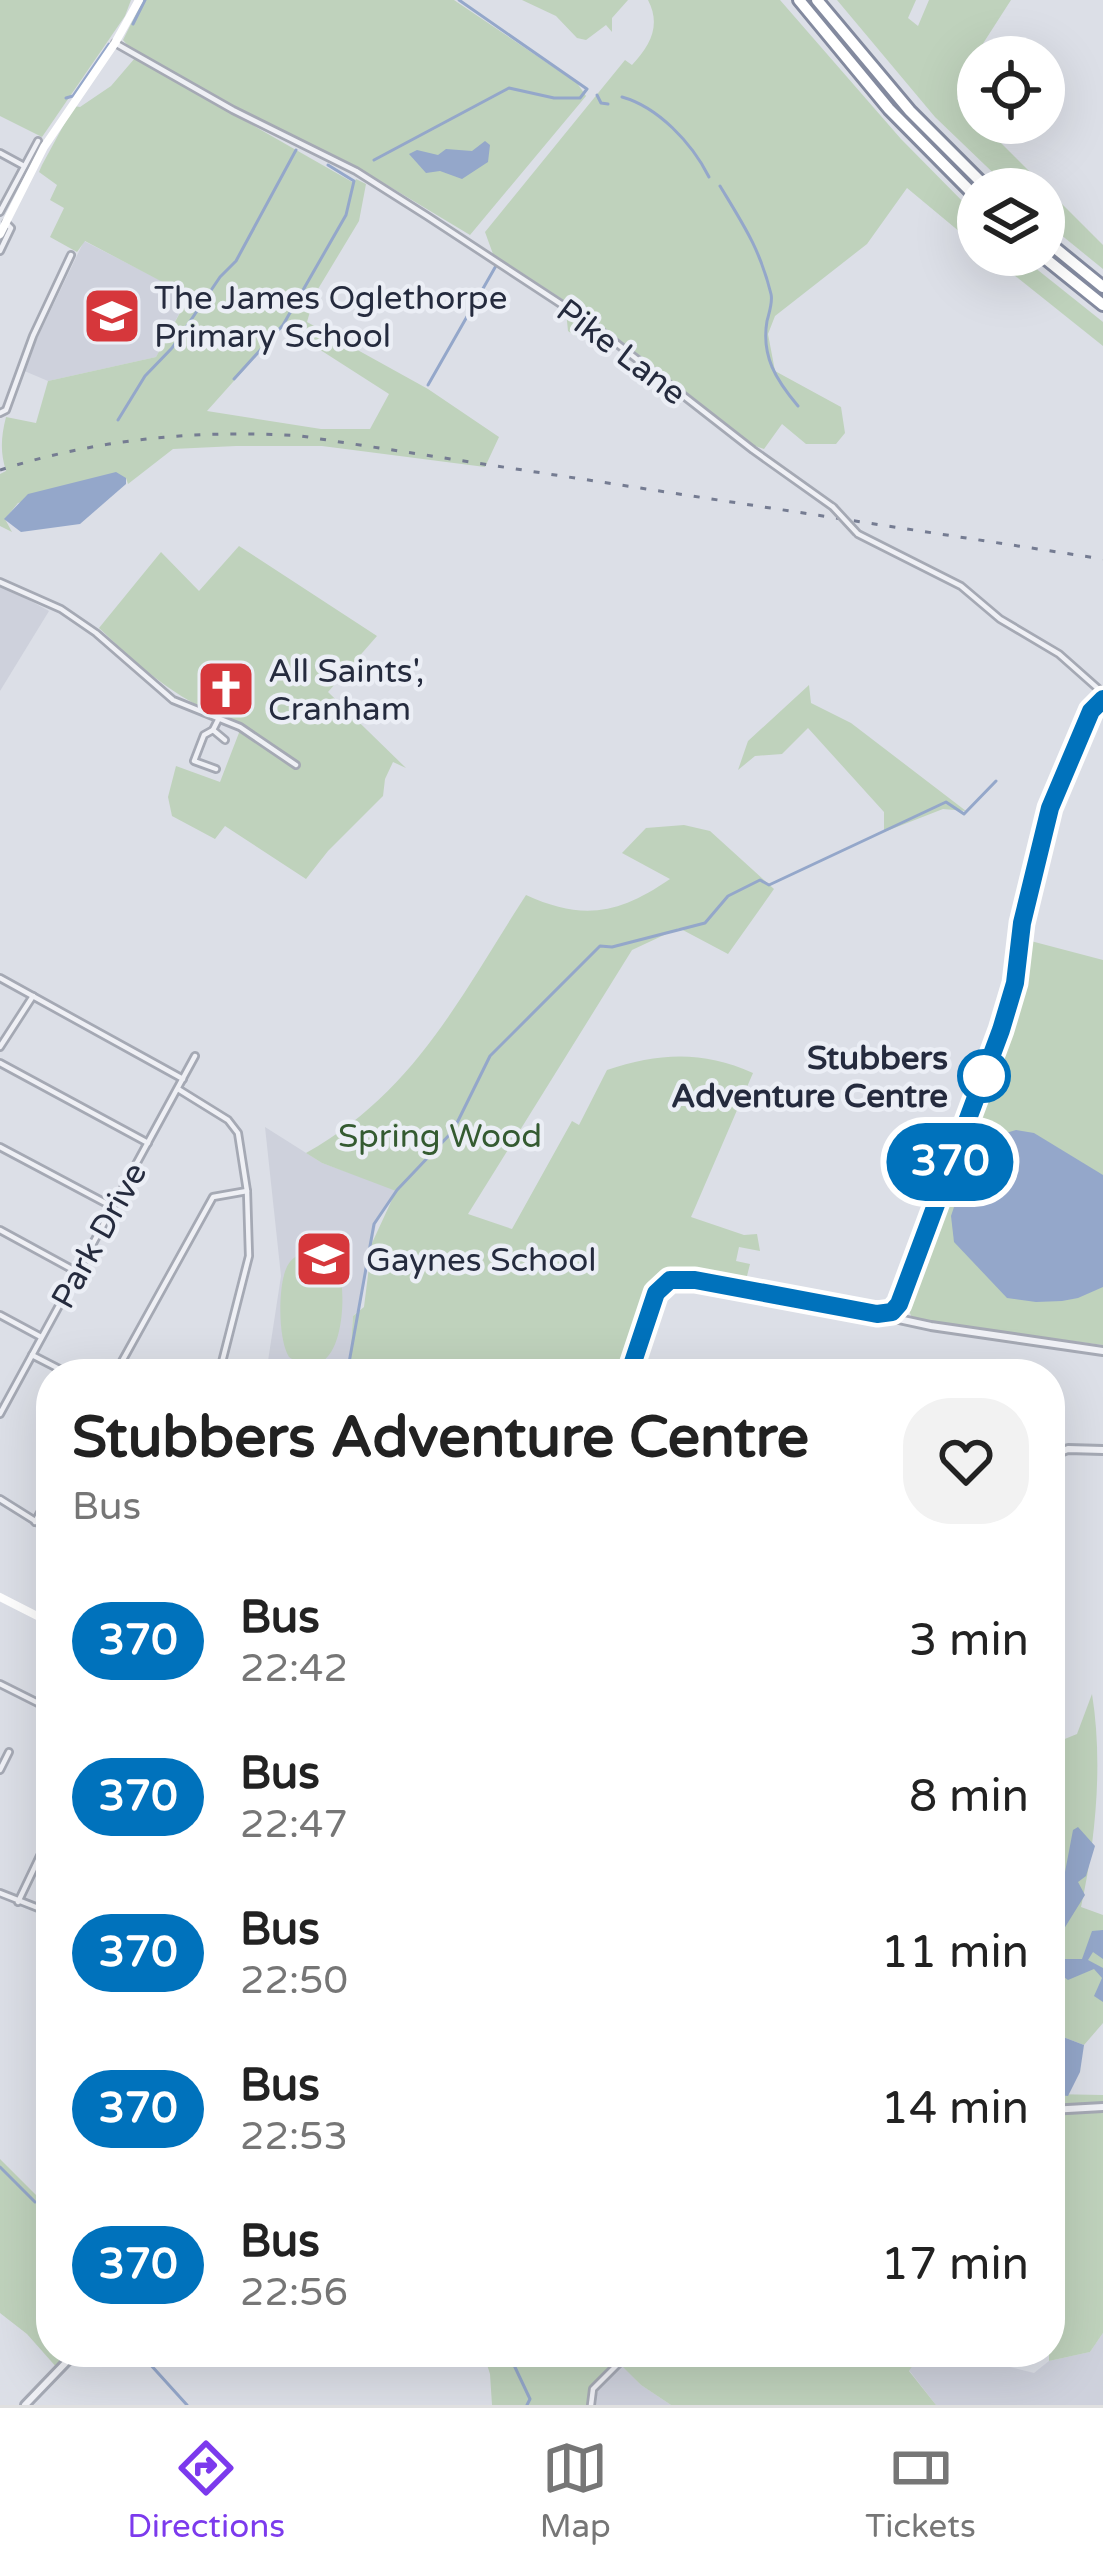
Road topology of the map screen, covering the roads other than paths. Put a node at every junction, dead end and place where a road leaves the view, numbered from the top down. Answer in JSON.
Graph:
{"nodes":[{"id":1,"x":139,"y":0,"type":"edge"},
{"id":2,"x":799,"y":0,"type":"edge"},
{"id":3,"x":817,"y":0,"type":"edge"},
{"id":4,"x":116,"y":43,"type":"junction"},
{"id":5,"x":38,"y":141,"type":"dead end"},
{"id":6,"x":0,"y":153,"type":"edge"},
{"id":7,"x":29,"y":162,"type":"junction"},
{"id":8,"x":967,"y":168,"type":"edge"},
{"id":9,"x":957,"y":178,"type":"edge"},
{"id":10,"x":0,"y":212,"type":"edge"},
{"id":11,"x":6,"y":223,"type":"junction"},
{"id":12,"x":0,"y":234,"type":"edge"},
{"id":13,"x":0,"y":251,"type":"edge"},
{"id":14,"x":71,"y":255,"type":"dead end"},
{"id":15,"x":1065,"y":256,"type":"edge"},
{"id":16,"x":1065,"y":274,"type":"edge"},
{"id":17,"x":1103,"y":287,"type":"edge"},
{"id":18,"x":1103,"y":305,"type":"edge"},
{"id":19,"x":3,"y":411,"type":"edge"},
{"id":20,"x":0,"y":582,"type":"edge"},
{"id":21,"x":1103,"y":696,"type":"edge"},
{"id":22,"x":218,"y":720,"type":"junction"},
{"id":23,"x":213,"y":730,"type":"junction"},
{"id":24,"x":224,"y":740,"type":"dead end"},
{"id":25,"x":296,"y":765,"type":"dead end"},
{"id":26,"x":216,"y":769,"type":"dead end"},
{"id":27,"x":0,"y":978,"type":"edge"},
{"id":28,"x":33,"y":996,"type":"junction"},
{"id":29,"x":0,"y":1047,"type":"edge"},
{"id":30,"x":195,"y":1056,"type":"dead end"},
{"id":31,"x":0,"y":1063,"type":"edge"},
{"id":32,"x":183,"y":1079,"type":"junction"},
{"id":33,"x":178,"y":1089,"type":"junction"},
{"id":34,"x":148,"y":1143,"type":"junction"},
{"id":35,"x":0,"y":1147,"type":"edge"},
{"id":36,"x":247,"y":1191,"type":"junction"},
{"id":37,"x":112,"y":1207,"type":"junction"},
{"id":38,"x":0,"y":1230,"type":"edge"},
{"id":39,"x":77,"y":1272,"type":"junction"},
{"id":40,"x":901,"y":1302,"type":"junction"},
{"id":41,"x":877,"y":1314,"type":"junction"},
{"id":42,"x":0,"y":1315,"type":"edge"},
{"id":43,"x":908,"y":1322,"type":"junction"},
{"id":44,"x":41,"y":1337,"type":"junction"},
{"id":45,"x":1103,"y":1352,"type":"edge"},
{"id":46,"x":32,"y":1355,"type":"junction"},
{"id":47,"x":40,"y":1359,"type":"edge"},
{"id":48,"x":123,"y":1359,"type":"edge"},
{"id":49,"x":223,"y":1359,"type":"edge"},
{"id":50,"x":634,"y":1359,"type":"edge"},
{"id":51,"x":3,"y":1400,"type":"edge"},
{"id":52,"x":0,"y":1414,"type":"edge"},
{"id":53,"x":1065,"y":1450,"type":"edge"},
{"id":54,"x":1103,"y":1450,"type":"edge"},
{"id":55,"x":0,"y":1498,"type":"edge"},
{"id":56,"x":35,"y":1522,"type":"edge"},
{"id":57,"x":0,"y":1597,"type":"edge"},
{"id":58,"x":36,"y":1615,"type":"edge"},
{"id":59,"x":0,"y":1684,"type":"edge"},
{"id":60,"x":36,"y":1702,"type":"edge"},
{"id":61,"x":8,"y":1752,"type":"dead end"},
{"id":62,"x":0,"y":1770,"type":"edge"},
{"id":63,"x":36,"y":1864,"type":"edge"},
{"id":64,"x":0,"y":1893,"type":"edge"},
{"id":65,"x":18,"y":1902,"type":"junction"},
{"id":66,"x":36,"y":1908,"type":"edge"},
{"id":67,"x":1103,"y":2107,"type":"edge"},
{"id":68,"x":1065,"y":2109,"type":"edge"},
{"id":69,"x":62,"y":2367,"type":"edge"},
{"id":70,"x":615,"y":2367,"type":"edge"},
{"id":71,"x":25,"y":2405,"type":"edge"},
{"id":72,"x":591,"y":2405,"type":"edge"}],
"edges":[{"from":1,"to":4,"type":"main road"},
{"from":2,"to":9,"type":"highway"},
{"from":3,"to":8,"type":"highway"},
{"from":4,"to":7,"type":"main road"},
{"from":4,"to":21,"type":"street","name":"Pike Lane","bridge":true},
{"from":5,"to":7,"type":"street"},
{"from":6,"to":7,"type":"street"},
{"from":7,"to":10,"type":"street"},
{"from":7,"to":11,"type":"main road"},
{"from":11,"to":12,"type":"main road"},
{"from":11,"to":13,"type":"street"},
{"from":14,"to":19,"type":"street"},
{"from":15,"to":17,"type":"highway"},
{"from":16,"to":18,"type":"highway"},
{"from":20,"to":22,"type":"street"},
{"from":21,"to":40,"type":"main road"},
{"from":22,"to":23,"type":"street"},
{"from":22,"to":25,"type":"street"},
{"from":23,"to":24,"type":"street"},
{"from":23,"to":26,"type":"street"},
{"from":27,"to":28,"type":"street"},
{"from":28,"to":29,"type":"street"},
{"from":28,"to":32,"type":"street"},
{"from":30,"to":32,"type":"street","name":"Park Drive"},
{"from":31,"to":34,"type":"street"},
{"from":32,"to":33,"type":"street","name":"Park Drive"},
{"from":33,"to":34,"type":"street","name":"Park Drive"},
{"from":33,"to":36,"type":"street"},
{"from":34,"to":37,"type":"street","name":"Park Drive"},
{"from":35,"to":37,"type":"street"},
{"from":36,"to":48,"type":"street"},
{"from":36,"to":49,"type":"street"},
{"from":37,"to":39,"type":"street","name":"Park Drive"},
{"from":38,"to":39,"type":"street"},
{"from":39,"to":44,"type":"street","name":"Park Drive"},
{"from":40,"to":41,"type":"main road"},
{"from":40,"to":43,"type":"street"},
{"from":41,"to":43,"type":"street"},
{"from":41,"to":50,"type":"main road"},
{"from":42,"to":44,"type":"street"},
{"from":43,"to":45,"type":"street"},
{"from":44,"to":46,"type":"street","name":"Park Drive"},
{"from":46,"to":47,"type":"street"},
{"from":46,"to":51,"type":"street","name":"Park Drive"},
{"from":51,"to":52,"type":"street","name":"Park Drive"},
{"from":53,"to":54,"type":"street"},
{"from":55,"to":56,"type":"street"},
{"from":57,"to":58,"type":"main road"},
{"from":59,"to":60,"type":"street"},
{"from":61,"to":62,"type":"street"},
{"from":63,"to":65,"type":"street"},
{"from":64,"to":65,"type":"street"},
{"from":65,"to":66,"type":"street"},
{"from":67,"to":68,"type":"street"},
{"from":69,"to":71,"type":"street"},
{"from":70,"to":72,"type":"street"}]}
